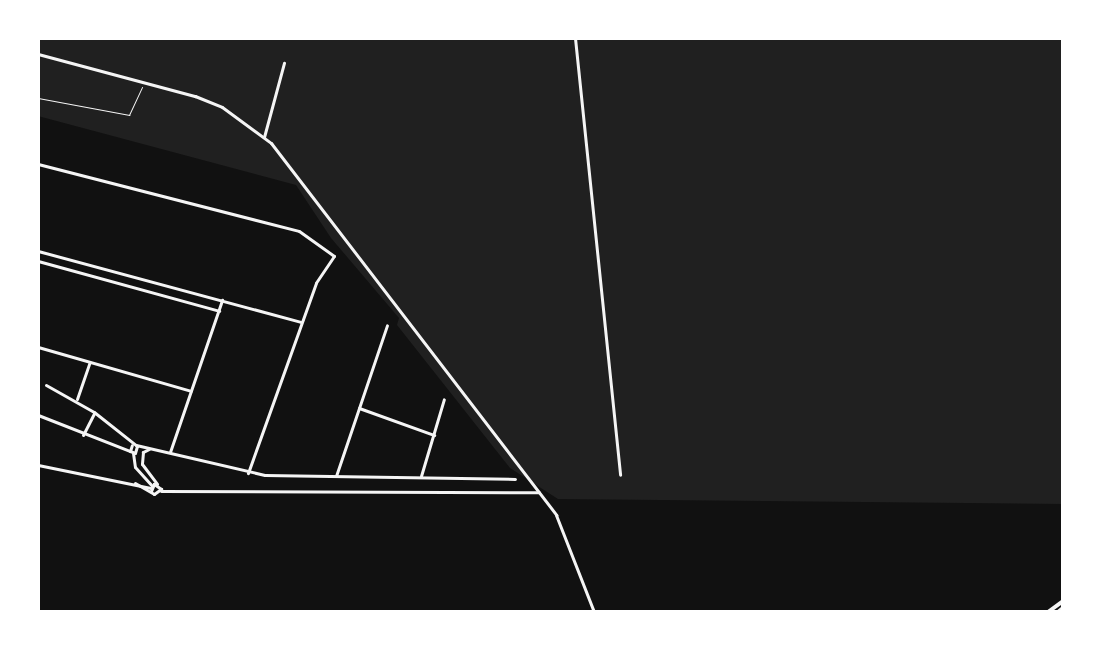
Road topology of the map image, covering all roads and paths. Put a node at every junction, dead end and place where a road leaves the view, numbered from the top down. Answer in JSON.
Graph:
{"nodes":[{"id":1,"x":575,"y":38,"type":"edge"},
{"id":2,"x":38,"y":54,"type":"edge"},
{"id":3,"x":284,"y":63,"type":"dead end"},
{"id":4,"x":144,"y":80,"type":"junction"},
{"id":5,"x":38,"y":98,"type":"edge"},
{"id":6,"x":264,"y":137,"type":"junction"},
{"id":7,"x":38,"y":164,"type":"edge"},
{"id":8,"x":38,"y":251,"type":"edge"},
{"id":9,"x":38,"y":261,"type":"edge"},
{"id":10,"x":222,"y":300,"type":"junction"},
{"id":11,"x":219,"y":311,"type":"junction"},
{"id":12,"x":301,"y":322,"type":"junction"},
{"id":13,"x":387,"y":325,"type":"dead end"},
{"id":14,"x":38,"y":347,"type":"edge"},
{"id":15,"x":90,"y":362,"type":"junction"},
{"id":16,"x":46,"y":385,"type":"dead end"},
{"id":17,"x":191,"y":391,"type":"junction"},
{"id":18,"x":77,"y":399,"type":"junction"},
{"id":19,"x":444,"y":399,"type":"dead end"},
{"id":20,"x":359,"y":408,"type":"junction"},
{"id":21,"x":94,"y":412,"type":"junction"},
{"id":22,"x":38,"y":415,"type":"edge"},
{"id":23,"x":83,"y":435,"type":"junction"},
{"id":24,"x":434,"y":436,"type":"junction"},
{"id":25,"x":135,"y":446,"type":"junction"},
{"id":26,"x":151,"y":448,"type":"junction"},
{"id":27,"x":170,"y":452,"type":"junction"},
{"id":28,"x":132,"y":454,"type":"junction"},
{"id":29,"x":142,"y":455,"type":"junction"},
{"id":30,"x":38,"y":465,"type":"edge"},
{"id":31,"x":248,"y":473,"type":"junction"},
{"id":32,"x":620,"y":475,"type":"dead end"},
{"id":33,"x":336,"y":476,"type":"junction"},
{"id":34,"x":421,"y":477,"type":"junction"},
{"id":35,"x":515,"y":479,"type":"dead end"},
{"id":36,"x":153,"y":487,"type":"junction"},
{"id":37,"x":161,"y":491,"type":"junction"},
{"id":38,"x":539,"y":492,"type":"junction"},
{"id":39,"x":1063,"y":601,"type":"edge"},
{"id":40,"x":1063,"y":608,"type":"edge"},
{"id":41,"x":594,"y":612,"type":"edge"},
{"id":42,"x":1048,"y":612,"type":"edge"},
{"id":43,"x":1058,"y":612,"type":"edge"}],
"edges":[{"from":1,"to":32,"type":"street"},
{"from":2,"to":4,"type":"street"},
{"from":3,"to":6,"type":"street"},
{"from":4,"to":5,"type":"path"},
{"from":4,"to":6,"type":"street"},
{"from":6,"to":38,"type":"street"},
{"from":7,"to":12,"type":"street"},
{"from":8,"to":10,"type":"street"},
{"from":9,"to":11,"type":"street"},
{"from":10,"to":11,"type":"street"},
{"from":10,"to":12,"type":"street"},
{"from":11,"to":17,"type":"street"},
{"from":12,"to":31,"type":"street"},
{"from":13,"to":20,"type":"street"},
{"from":14,"to":15,"type":"street"},
{"from":15,"to":17,"type":"street"},
{"from":15,"to":18,"type":"street"},
{"from":16,"to":18,"type":"street"},
{"from":17,"to":27,"type":"street"},
{"from":18,"to":21,"type":"street"},
{"from":19,"to":24,"type":"street"},
{"from":20,"to":24,"type":"street"},
{"from":20,"to":33,"type":"street"},
{"from":21,"to":23,"type":"street"},
{"from":21,"to":25,"type":"street"},
{"from":22,"to":23,"type":"street"},
{"from":23,"to":28,"type":"street"},
{"from":24,"to":34,"type":"street"},
{"from":25,"to":26,"type":"street"},
{"from":25,"to":28,"type":"street"},
{"from":25,"to":29,"type":"street"},
{"from":26,"to":27,"type":"street"},
{"from":26,"to":29,"type":"street"},
{"from":27,"to":31,"type":"street"},
{"from":28,"to":29,"type":"street"},
{"from":28,"to":36,"type":"street"},
{"from":29,"to":36,"type":"street"},
{"from":30,"to":36,"type":"street"},
{"from":31,"to":33,"type":"street"},
{"from":33,"to":34,"type":"street"},
{"from":34,"to":35,"type":"street"},
{"from":36,"to":37,"type":"street"},
{"from":36,"to":37,"type":"street"},
{"from":37,"to":38,"type":"street"},
{"from":38,"to":41,"type":"street"},
{"from":39,"to":42,"type":"main road"},
{"from":40,"to":43,"type":"main road"}]}
